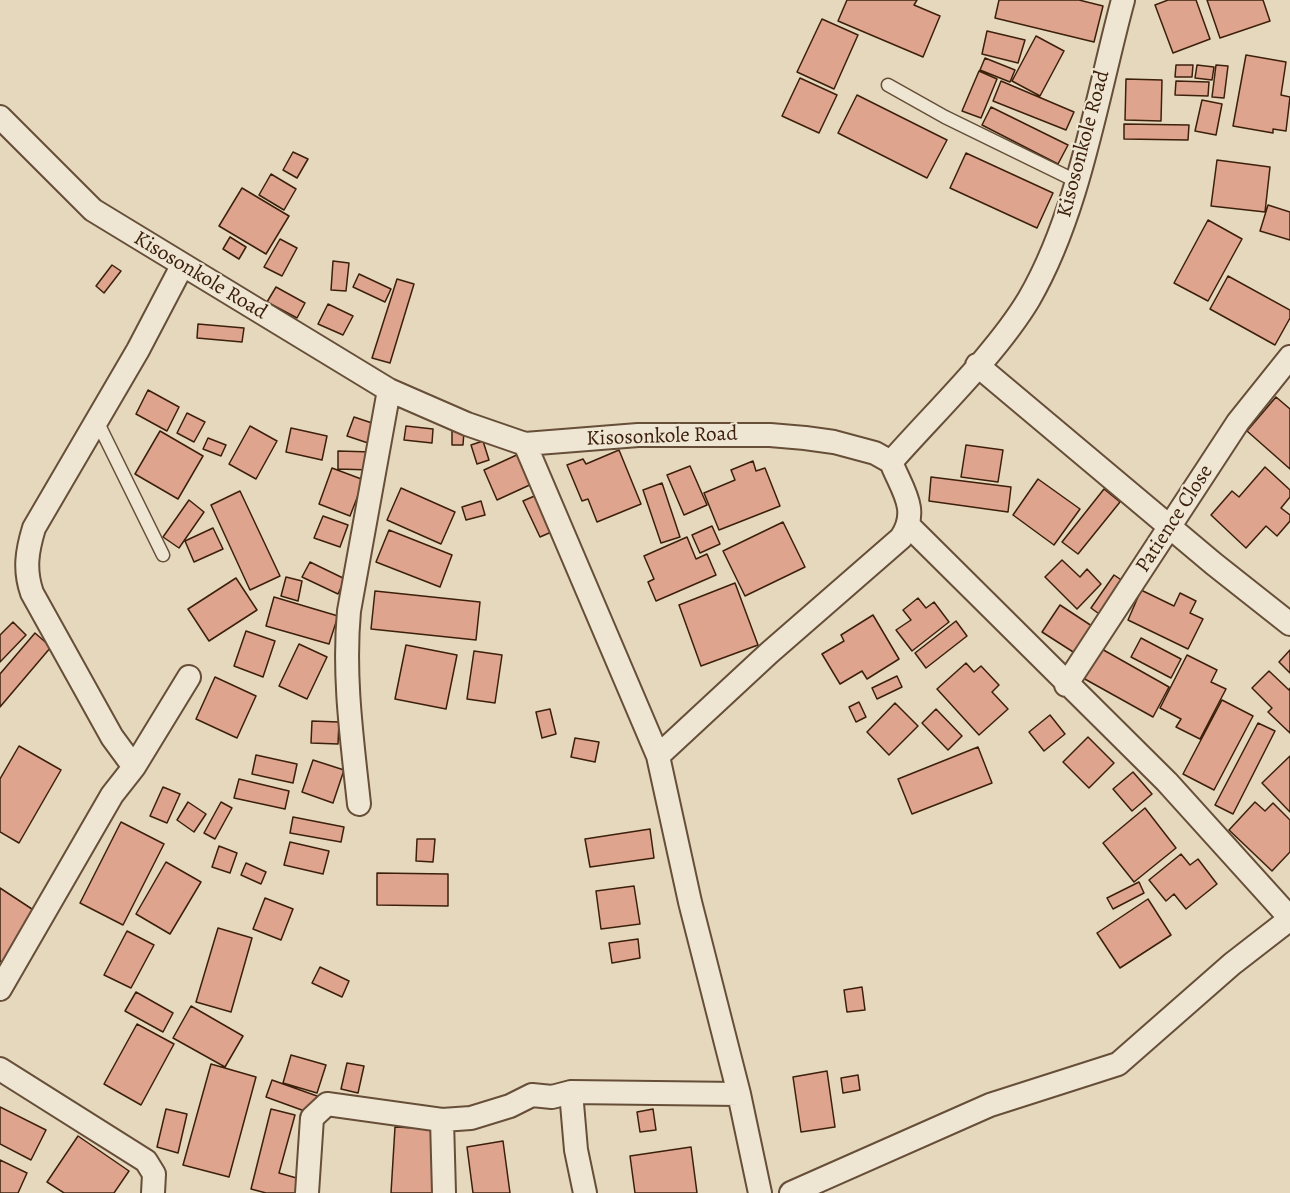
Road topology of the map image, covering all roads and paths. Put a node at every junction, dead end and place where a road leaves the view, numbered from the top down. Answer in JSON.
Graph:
{"nodes":[{"id":1,"x":1123,"y":0,"type":"edge"},
{"id":2,"x":888,"y":86,"type":"dead end"},
{"id":3,"x":0,"y":117,"type":"edge"},
{"id":4,"x":1076,"y":181,"type":"junction"},
{"id":5,"x":182,"y":266,"type":"junction"},
{"id":6,"x":1290,"y":357,"type":"edge"},
{"id":7,"x":977,"y":365,"type":"junction"},
{"id":8,"x":389,"y":390,"type":"junction"},
{"id":9,"x":97,"y":421,"type":"junction"},
{"id":10,"x":525,"y":444,"type":"junction"},
{"id":11,"x":891,"y":462,"type":"junction"},
{"id":12,"x":909,"y":526,"type":"junction"},
{"id":13,"x":1169,"y":526,"type":"junction"},
{"id":14,"x":163,"y":555,"type":"dead end"},
{"id":15,"x":1290,"y":624,"type":"edge"},
{"id":16,"x":189,"y":677,"type":"dead end"},
{"id":17,"x":1066,"y":685,"type":"junction"},
{"id":18,"x":658,"y":756,"type":"junction"},
{"id":19,"x":134,"y":767,"type":"junction"},
{"id":20,"x":359,"y":804,"type":"dead end"},
{"id":21,"x":1290,"y":919,"type":"edge"},
{"id":22,"x":0,"y":989,"type":"edge"},
{"id":23,"x":0,"y":1069,"type":"edge"},
{"id":24,"x":571,"y":1092,"type":"junction"},
{"id":25,"x":739,"y":1094,"type":"junction"},
{"id":26,"x":442,"y":1120,"type":"junction"},
{"id":27,"x":153,"y":1193,"type":"edge"},
{"id":28,"x":307,"y":1193,"type":"edge"},
{"id":29,"x":444,"y":1193,"type":"edge"},
{"id":30,"x":585,"y":1193,"type":"edge"},
{"id":31,"x":760,"y":1193,"type":"edge"},
{"id":32,"x":791,"y":1193,"type":"edge"}],
"edges":[{"from":1,"to":4,"type":"street","name":"Kisosonkole Road"},
{"from":2,"to":4,"type":"lane"},
{"from":3,"to":5,"type":"street","name":"Kisosonkole Road"},
{"from":4,"to":7,"type":"street","name":"Kisosonkole Road"},
{"from":5,"to":8,"type":"street","name":"Kisosonkole Road"},
{"from":5,"to":9,"type":"street"},
{"from":6,"to":13,"type":"street","name":"Patience Close"},
{"from":7,"to":11,"type":"street","name":"Kisosonkole Road"},
{"from":7,"to":13,"type":"street"},
{"from":8,"to":10,"type":"street","name":"Kisosonkole Road"},
{"from":8,"to":20,"type":"street"},
{"from":9,"to":14,"type":"lane"},
{"from":9,"to":19,"type":"street"},
{"from":10,"to":11,"type":"street","name":"Kisosonkole Road"},
{"from":10,"to":18,"type":"street"},
{"from":11,"to":12,"type":"street"},
{"from":12,"to":17,"type":"street"},
{"from":12,"to":18,"type":"street"},
{"from":13,"to":15,"type":"street"},
{"from":13,"to":17,"type":"street","name":"Patience Close"},
{"from":16,"to":19,"type":"street"},
{"from":17,"to":21,"type":"street"},
{"from":18,"to":25,"type":"street"},
{"from":19,"to":22,"type":"street"},
{"from":21,"to":32,"type":"street"},
{"from":23,"to":27,"type":"street"},
{"from":24,"to":25,"type":"street"},
{"from":24,"to":26,"type":"street"},
{"from":24,"to":30,"type":"street"},
{"from":25,"to":31,"type":"street"},
{"from":26,"to":28,"type":"street"},
{"from":26,"to":29,"type":"street"}]}
